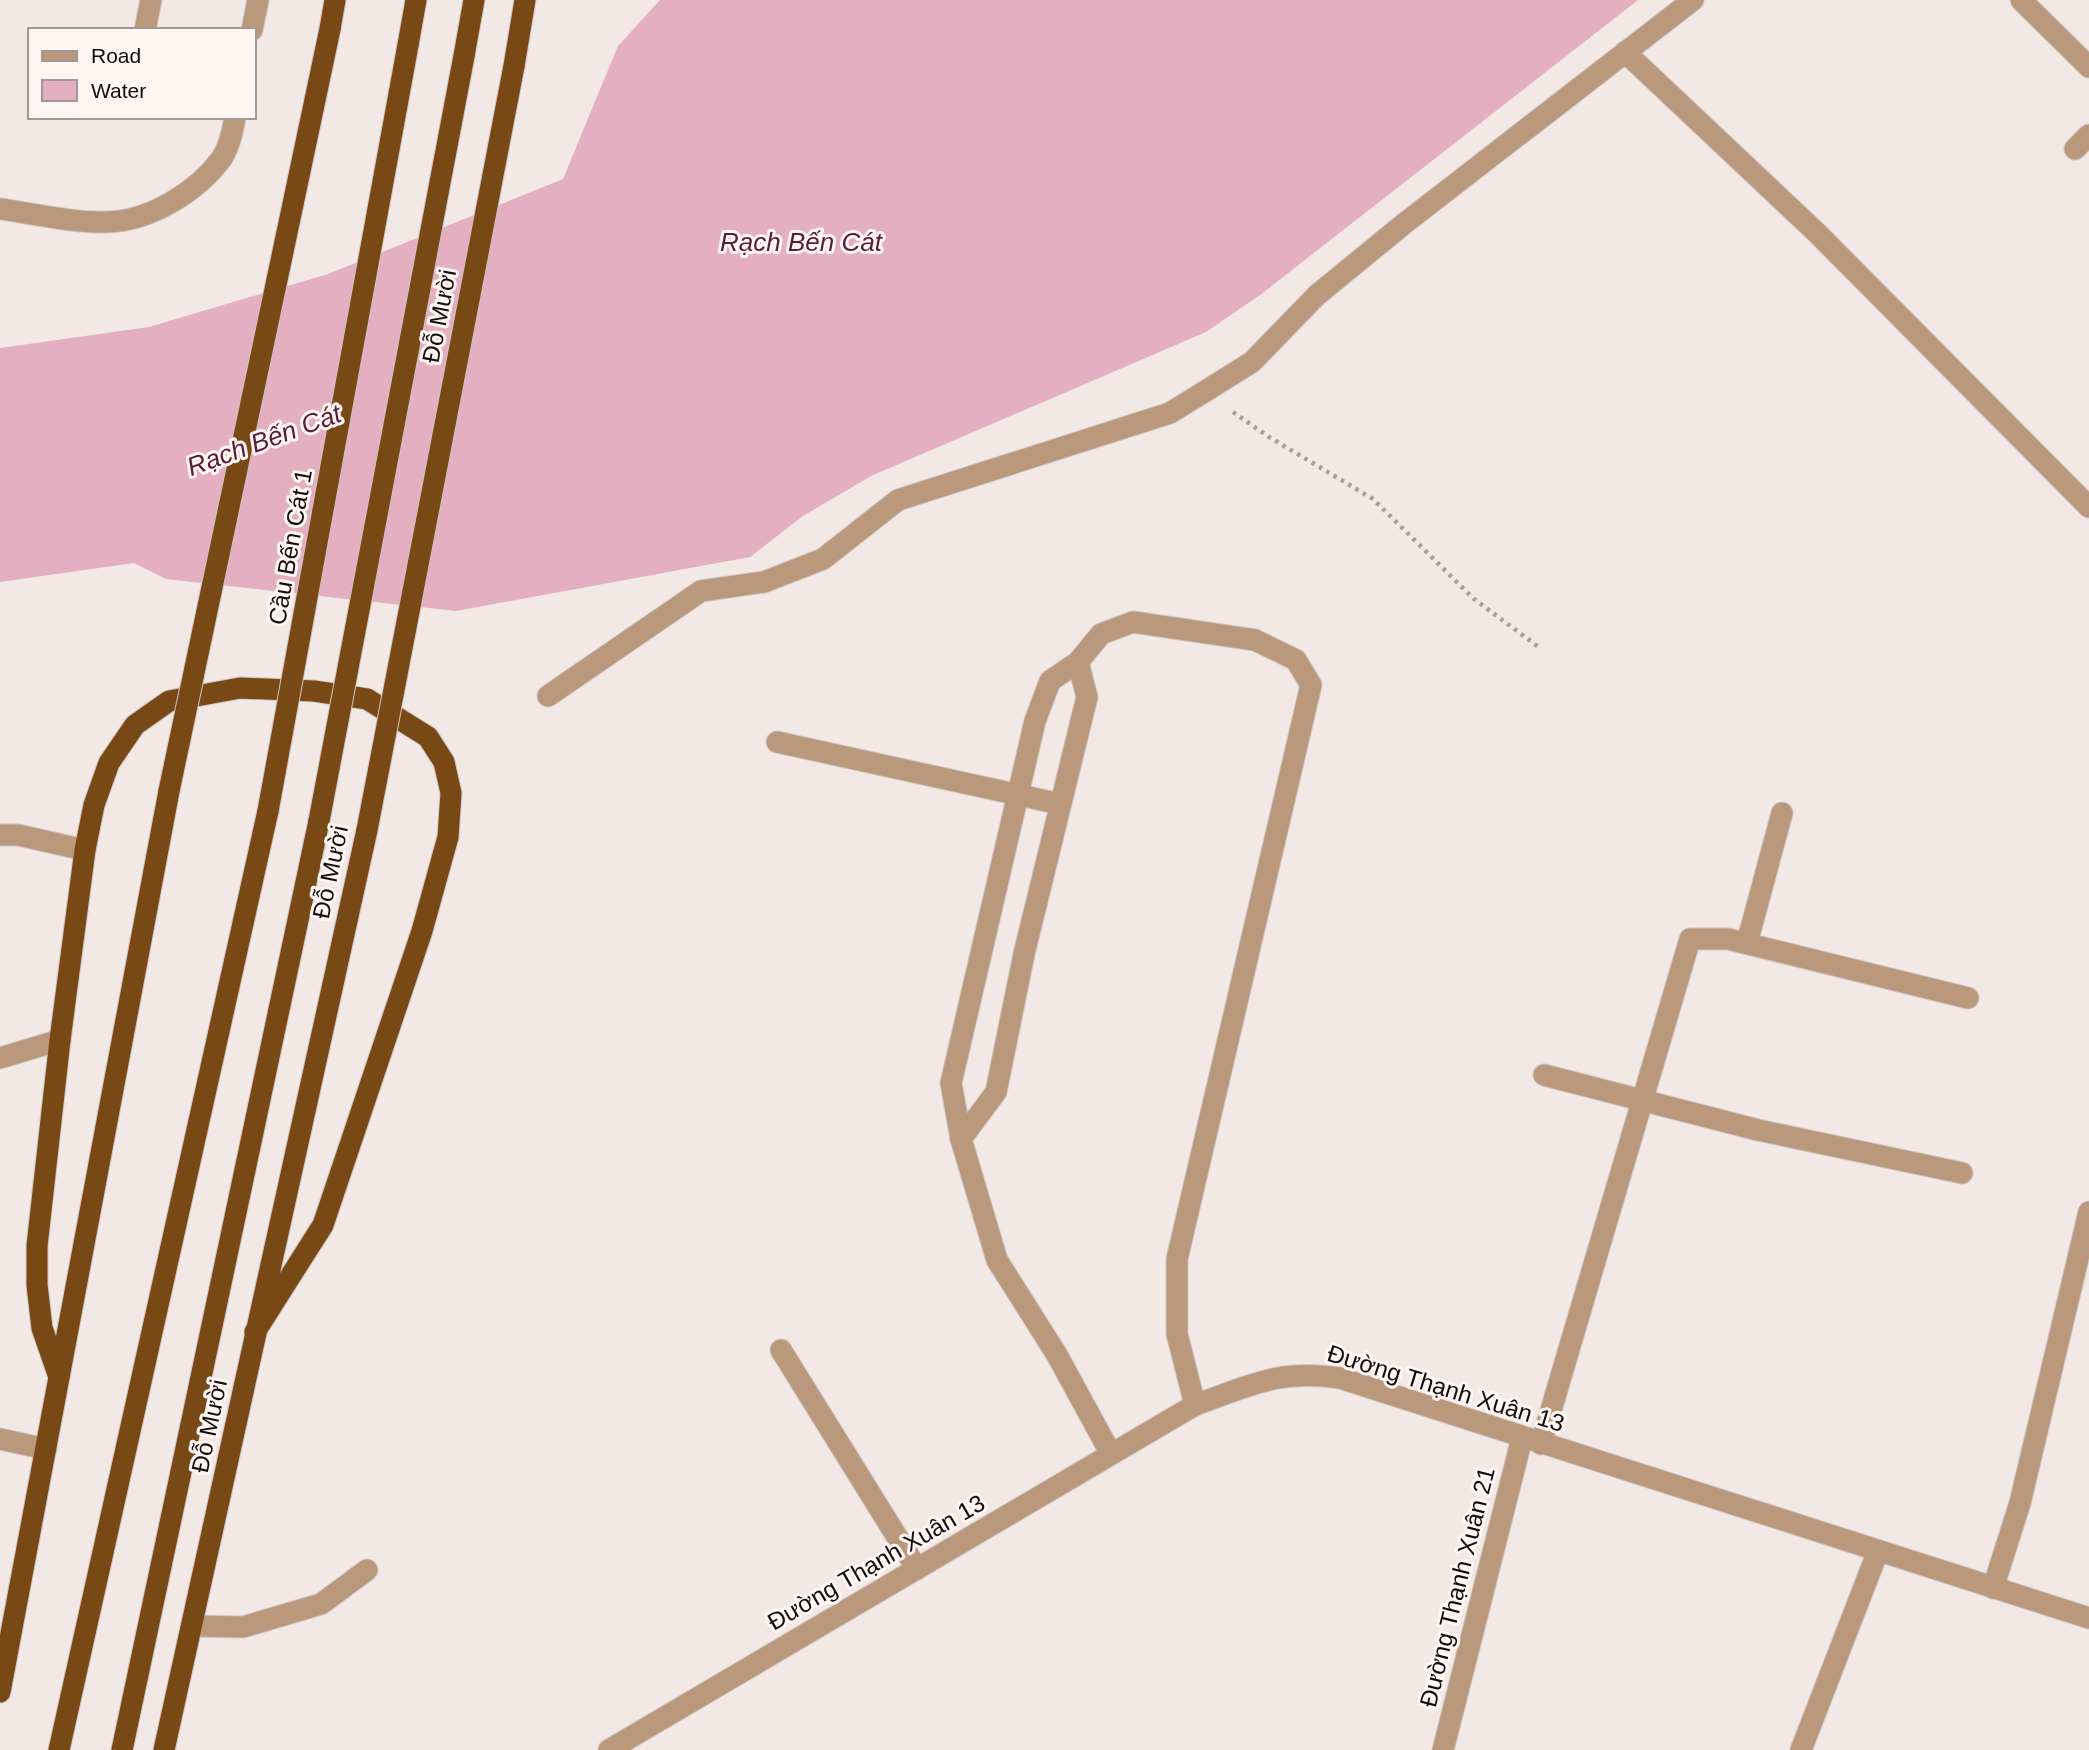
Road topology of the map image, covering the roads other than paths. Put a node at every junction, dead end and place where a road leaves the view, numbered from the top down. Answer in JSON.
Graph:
{"nodes":[{"id":1,"x":151,"y":0,"type":"edge"},
{"id":2,"x":258,"y":0,"type":"edge"},
{"id":3,"x":335,"y":0,"type":"edge"},
{"id":4,"x":415,"y":0,"type":"edge"},
{"id":5,"x":474,"y":0,"type":"edge"},
{"id":6,"x":525,"y":0,"type":"edge"},
{"id":7,"x":1693,"y":0,"type":"edge"},
{"id":8,"x":2021,"y":0,"type":"edge"},
{"id":9,"x":145,"y":28,"type":"edge"},
{"id":10,"x":252,"y":28,"type":"edge"},
{"id":11,"x":1625,"y":52,"type":"junction"},
{"id":12,"x":2089,"y":67,"type":"edge"},
{"id":13,"x":234,"y":119,"type":"edge"},
{"id":14,"x":0,"y":209,"type":"edge"},
{"id":15,"x":2089,"y":507,"type":"edge"},
{"id":16,"x":1078,"y":662,"type":"junction"},
{"id":17,"x":548,"y":696,"type":"dead end"},
{"id":18,"x":777,"y":742,"type":"dead end"},
{"id":19,"x":1018,"y":796,"type":"junction"},
{"id":20,"x":1060,"y":804,"type":"junction"},
{"id":21,"x":1782,"y":813,"type":"dead end"},
{"id":22,"x":0,"y":835,"type":"edge"},
{"id":23,"x":85,"y":850,"type":"junction"},
{"id":24,"x":1747,"y":943,"type":"junction"},
{"id":25,"x":1968,"y":998,"type":"dead end"},
{"id":26,"x":60,"y":1040,"type":"junction"},
{"id":27,"x":0,"y":1058,"type":"edge"},
{"id":28,"x":1544,"y":1075,"type":"dead end"},
{"id":29,"x":1641,"y":1101,"type":"junction"},
{"id":30,"x":961,"y":1139,"type":"junction"},
{"id":31,"x":1962,"y":1173,"type":"dead end"},
{"id":32,"x":2089,"y":1212,"type":"edge"},
{"id":33,"x":255,"y":1332,"type":"junction"},
{"id":34,"x":782,"y":1350,"type":"dead end"},
{"id":35,"x":59,"y":1377,"type":"junction"},
{"id":36,"x":1195,"y":1405,"type":"junction"},
{"id":37,"x":0,"y":1439,"type":"edge"},
{"id":38,"x":1532,"y":1441,"type":"junction"},
{"id":39,"x":46,"y":1449,"type":"junction"},
{"id":40,"x":1111,"y":1454,"type":"junction"},
{"id":41,"x":1878,"y":1551,"type":"junction"},
{"id":42,"x":917,"y":1569,"type":"junction"},
{"id":43,"x":368,"y":1570,"type":"dead end"},
{"id":44,"x":1993,"y":1587,"type":"junction"},
{"id":45,"x":2089,"y":1618,"type":"edge"},
{"id":46,"x":194,"y":1626,"type":"junction"},
{"id":47,"x":5,"y":1643,"type":"edge"},
{"id":48,"x":0,"y":1692,"type":"edge"},
{"id":49,"x":620,"y":1747,"type":"edge"},
{"id":50,"x":59,"y":1750,"type":"edge"},
{"id":51,"x":122,"y":1750,"type":"edge"},
{"id":52,"x":164,"y":1750,"type":"edge"},
{"id":53,"x":1443,"y":1750,"type":"edge"},
{"id":54,"x":1801,"y":1750,"type":"edge"}],
"edges":[{"from":1,"to":9,"type":"street"},
{"from":2,"to":10,"type":"street"},
{"from":3,"to":35,"type":"highway","bridge":true},
{"from":4,"to":50,"type":"highway","name":"Cầu Bến Cát 1","bridge":true},
{"from":5,"to":51,"type":"highway","name":"Đỗ Mười","bridge":true},
{"from":6,"to":33,"type":"highway","name":"Đỗ Mười","bridge":true},
{"from":7,"to":11,"type":"street"},
{"from":8,"to":12,"type":"street"},
{"from":11,"to":15,"type":"street"},
{"from":11,"to":17,"type":"street"},
{"from":13,"to":14,"type":"street"},
{"from":16,"to":19,"type":"street"},
{"from":16,"to":20,"type":"street"},
{"from":16,"to":36,"type":"street"},
{"from":18,"to":19,"type":"street"},
{"from":19,"to":20,"type":"street"},
{"from":19,"to":30,"type":"street"},
{"from":20,"to":30,"type":"street"},
{"from":21,"to":24,"type":"street"},
{"from":22,"to":23,"type":"street"},
{"from":23,"to":26,"type":"highway"},
{"from":23,"to":33,"type":"highway"},
{"from":24,"to":25,"type":"street"},
{"from":24,"to":29,"type":"street","name":"Đường Thạnh Xuân 21"},
{"from":26,"to":27,"type":"street"},
{"from":26,"to":35,"type":"highway"},
{"from":28,"to":29,"type":"street"},
{"from":29,"to":31,"type":"street"},
{"from":29,"to":38,"type":"street","name":"Đường Thạnh Xuân 21"},
{"from":30,"to":40,"type":"street"},
{"from":32,"to":44,"type":"street"},
{"from":33,"to":46,"type":"highway","name":"Đỗ Mười"},
{"from":34,"to":42,"type":"street"},
{"from":35,"to":39,"type":"highway"},
{"from":36,"to":38,"type":"street","name":"Đường Thạnh Xuân 13"},
{"from":36,"to":40,"type":"street","name":"Đường Thạnh Xuân 13"},
{"from":37,"to":39,"type":"street"},
{"from":38,"to":41,"type":"street","name":"Đường Thạnh Xuân 13"},
{"from":38,"to":53,"type":"street","name":"Đường Thạnh Xuân 21"},
{"from":39,"to":47,"type":"highway"},
{"from":40,"to":42,"type":"street","name":"Đường Thạnh Xuân 13"},
{"from":41,"to":44,"type":"street","name":"Đường Thạnh Xuân 13"},
{"from":41,"to":54,"type":"street"},
{"from":42,"to":49,"type":"street","name":"Đường Thạnh Xuân 13"},
{"from":43,"to":46,"type":"street"},
{"from":44,"to":45,"type":"street","name":"Đường Thạnh Xuân 13"},
{"from":46,"to":52,"type":"highway","name":"Đỗ Mười"},
{"from":47,"to":48,"type":"highway"}]}
